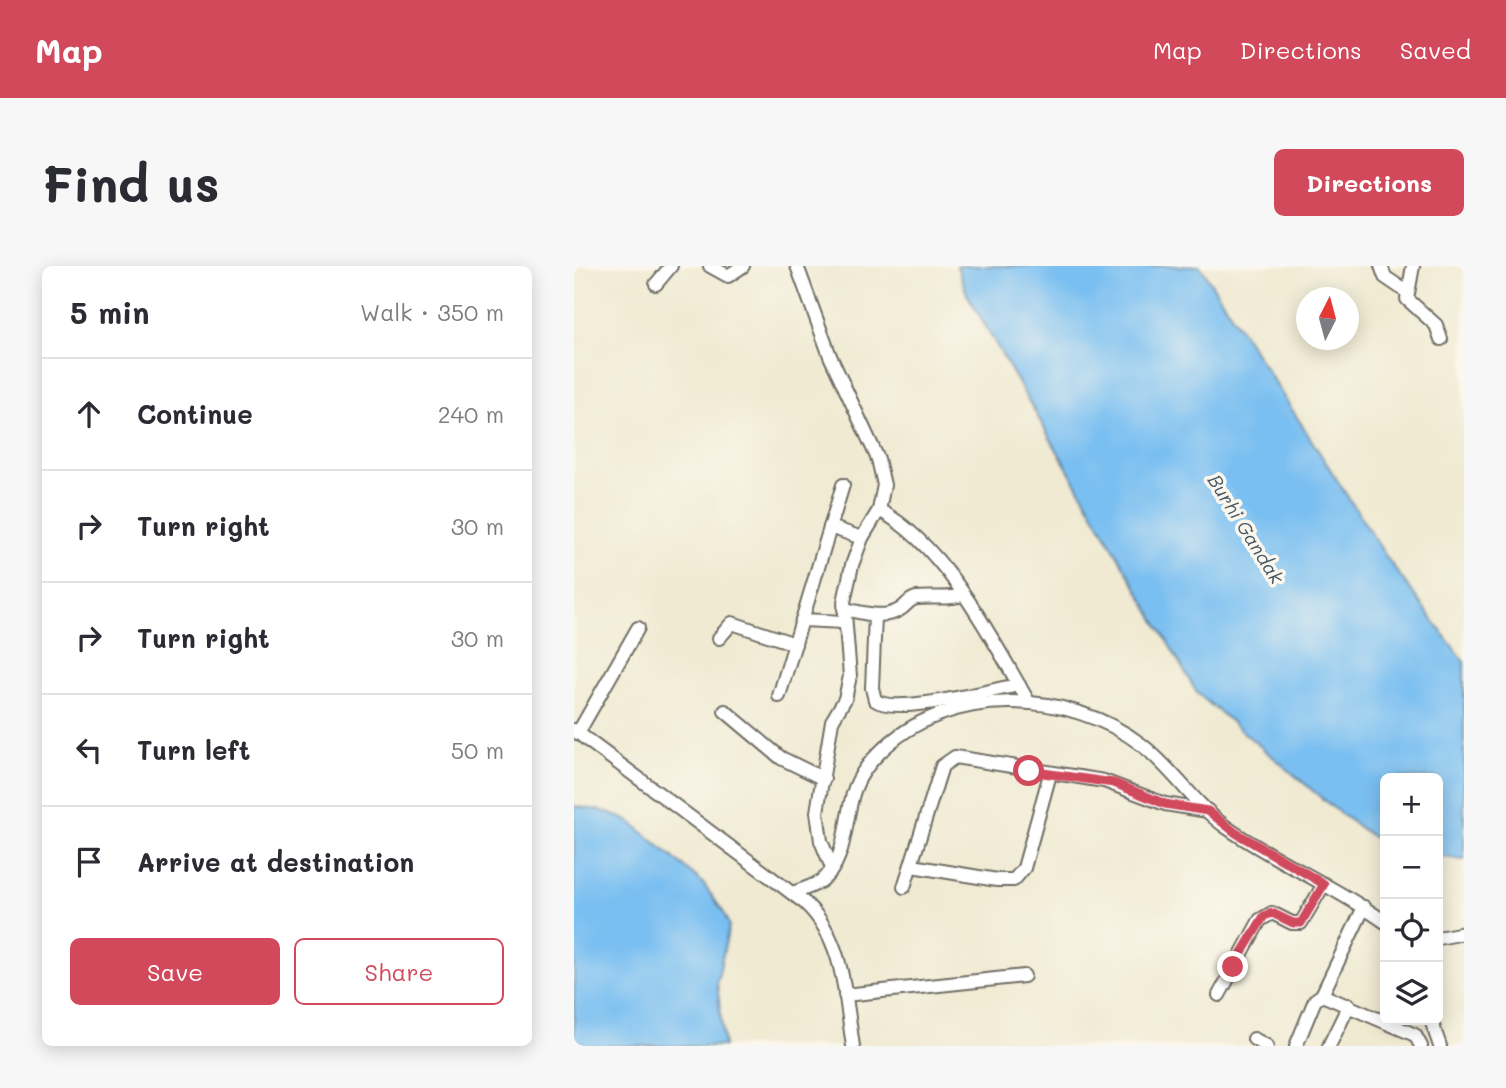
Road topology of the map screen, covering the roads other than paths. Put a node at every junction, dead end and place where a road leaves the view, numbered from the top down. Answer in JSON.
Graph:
{"nodes":[{"id":1,"x":671,"y":266,"type":"edge"},
{"id":2,"x":710,"y":266,"type":"edge"},
{"id":3,"x":743,"y":266,"type":"edge"},
{"id":4,"x":797,"y":266,"type":"edge"},
{"id":5,"x":1381,"y":266,"type":"edge"},
{"id":6,"x":1413,"y":266,"type":"edge"},
{"id":7,"x":656,"y":284,"type":"dead end"},
{"id":8,"x":1407,"y":292,"type":"junction"},
{"id":9,"x":1441,"y":339,"type":"dead end"},
{"id":10,"x":843,"y":485,"type":"dead end"},
{"id":11,"x":878,"y":510,"type":"junction"},
{"id":12,"x":830,"y":527,"type":"junction"},
{"id":13,"x":862,"y":538,"type":"junction"},
{"id":14,"x":962,"y":595,"type":"junction"},
{"id":15,"x":844,"y":615,"type":"junction"},
{"id":16,"x":875,"y":615,"type":"junction"},
{"id":17,"x":802,"y":620,"type":"junction"},
{"id":18,"x":638,"y":628,"type":"dead end"},
{"id":19,"x":719,"y":638,"type":"dead end"},
{"id":20,"x":795,"y":644,"type":"junction"},
{"id":21,"x":1019,"y":685,"type":"junction"},
{"id":22,"x":779,"y":696,"type":"dead end"},
{"id":23,"x":1030,"y":703,"type":"junction"},
{"id":24,"x":725,"y":711,"type":"dead end"},
{"id":25,"x":576,"y":732,"type":"edge"},
{"id":26,"x":1050,"y":774,"type":"junction"},
{"id":27,"x":824,"y":779,"type":"junction"},
{"id":28,"x":1208,"y":811,"type":"junction"},
{"id":29,"x":912,"y":866,"type":"junction"},
{"id":30,"x":832,"y":868,"type":"junction"},
{"id":31,"x":1324,"y":884,"type":"junction"},
{"id":32,"x":904,"y":887,"type":"dead end"},
{"id":33,"x":792,"y":893,"type":"junction"},
{"id":34,"x":1364,"y":906,"type":"junction"},
{"id":35,"x":1380,"y":918,"type":"edge"},
{"id":36,"x":1464,"y":933,"type":"edge"},
{"id":37,"x":1443,"y":937,"type":"edge"},
{"id":38,"x":1024,"y":976,"type":"dead end"},
{"id":39,"x":845,"y":995,"type":"junction"},
{"id":40,"x":1219,"y":995,"type":"dead end"},
{"id":41,"x":1322,"y":995,"type":"junction"},
{"id":42,"x":1349,"y":1005,"type":"junction"},
{"id":43,"x":1434,"y":1025,"type":"edge"},
{"id":44,"x":1254,"y":1039,"type":"dead end"},
{"id":45,"x":853,"y":1046,"type":"edge"},
{"id":46,"x":1267,"y":1046,"type":"edge"},
{"id":47,"x":1296,"y":1046,"type":"edge"},
{"id":48,"x":1329,"y":1046,"type":"edge"},
{"id":49,"x":1421,"y":1046,"type":"edge"},
{"id":50,"x":1440,"y":1046,"type":"edge"}],
"edges":[{"from":1,"to":7,"type":"street"},
{"from":2,"to":3,"type":"street"},
{"from":4,"to":11,"type":"street"},
{"from":5,"to":8,"type":"street"},
{"from":6,"to":8,"type":"street"},
{"from":8,"to":9,"type":"street"},
{"from":10,"to":12,"type":"street"},
{"from":11,"to":13,"type":"street"},
{"from":11,"to":14,"type":"street"},
{"from":12,"to":13,"type":"street"},
{"from":12,"to":17,"type":"street"},
{"from":13,"to":15,"type":"street"},
{"from":14,"to":16,"type":"street"},
{"from":14,"to":21,"type":"street"},
{"from":15,"to":16,"type":"street"},
{"from":15,"to":17,"type":"street"},
{"from":15,"to":27,"type":"street"},
{"from":16,"to":21,"type":"street"},
{"from":17,"to":20,"type":"street"},
{"from":18,"to":25,"type":"street"},
{"from":19,"to":20,"type":"street"},
{"from":20,"to":22,"type":"street"},
{"from":21,"to":23,"type":"street"},
{"from":23,"to":28,"type":"street"},
{"from":23,"to":30,"type":"street"},
{"from":24,"to":27,"type":"street"},
{"from":25,"to":33,"type":"street"},
{"from":26,"to":28,"type":"street"},
{"from":26,"to":29,"type":"street"},
{"from":26,"to":29,"type":"street"},
{"from":27,"to":30,"type":"street"},
{"from":28,"to":31,"type":"street"},
{"from":29,"to":32,"type":"street"},
{"from":30,"to":33,"type":"street"},
{"from":31,"to":34,"type":"street"},
{"from":31,"to":40,"type":"street"},
{"from":33,"to":39,"type":"street"},
{"from":34,"to":35,"type":"street"},
{"from":34,"to":41,"type":"street"},
{"from":36,"to":37,"type":"street"},
{"from":38,"to":39,"type":"street"},
{"from":39,"to":45,"type":"street"},
{"from":41,"to":42,"type":"street"},
{"from":41,"to":47,"type":"street"},
{"from":42,"to":48,"type":"street"},
{"from":42,"to":49,"type":"street"},
{"from":43,"to":50,"type":"street"},
{"from":44,"to":46,"type":"street"}]}
